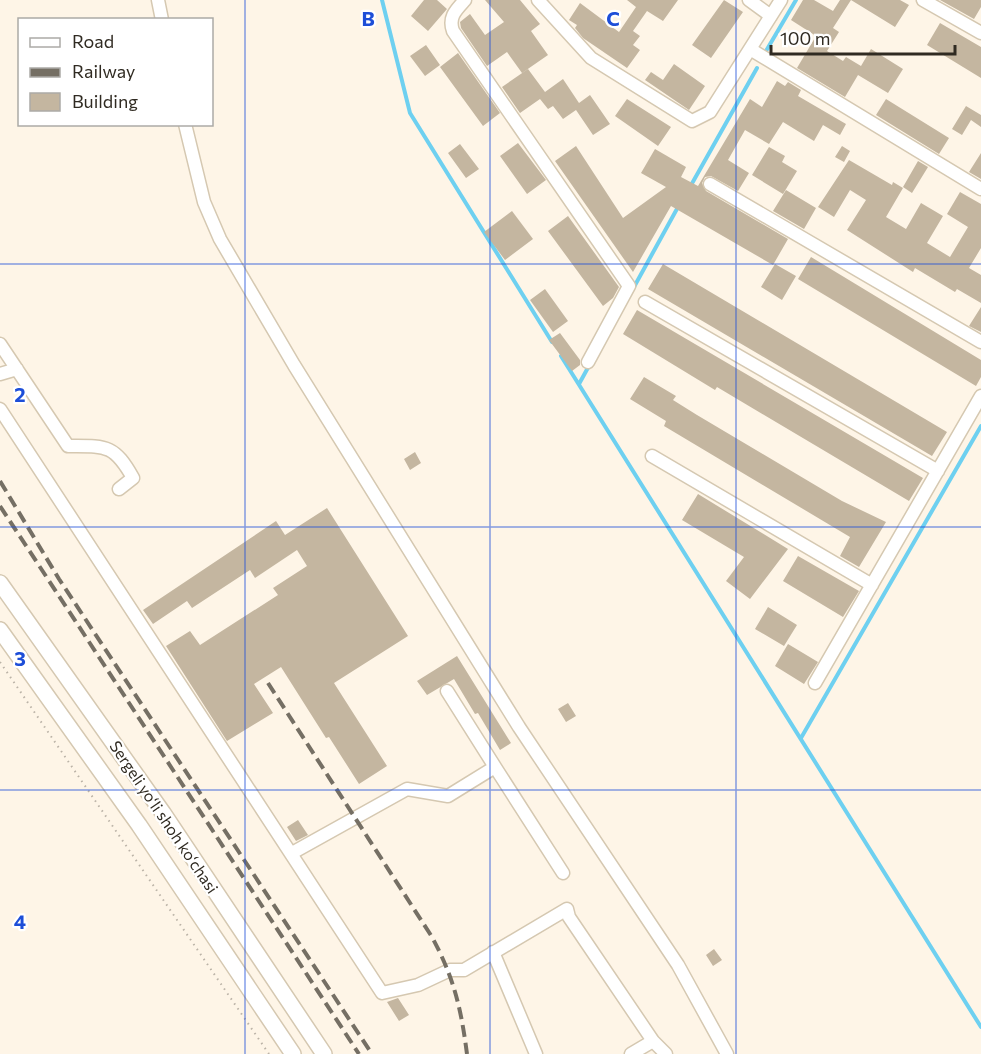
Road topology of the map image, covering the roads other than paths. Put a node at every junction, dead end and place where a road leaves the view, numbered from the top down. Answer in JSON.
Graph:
{"nodes":[{"id":1,"x":158,"y":0,"type":"edge"},
{"id":2,"x":465,"y":0,"type":"edge"},
{"id":3,"x":538,"y":0,"type":"edge"},
{"id":4,"x":749,"y":0,"type":"edge"},
{"id":5,"x":781,"y":0,"type":"edge"},
{"id":6,"x":923,"y":0,"type":"edge"},
{"id":7,"x":771,"y":16,"type":"junction"},
{"id":8,"x":162,"y":18,"type":"edge"},
{"id":9,"x":981,"y":33,"type":"edge"},
{"id":10,"x":750,"y":49,"type":"junction"},
{"id":11,"x":185,"y":126,"type":"edge"},
{"id":12,"x":710,"y":184,"type":"dead end"},
{"id":13,"x":981,"y":189,"type":"edge"},
{"id":14,"x":645,"y":302,"type":"dead end"},
{"id":15,"x":981,"y":342,"type":"edge"},
{"id":16,"x":0,"y":344,"type":"edge"},
{"id":17,"x":588,"y":362,"type":"dead end"},
{"id":18,"x":17,"y":369,"type":"junction"},
{"id":19,"x":0,"y":374,"type":"edge"},
{"id":20,"x":981,"y":396,"type":"edge"},
{"id":21,"x":0,"y":409,"type":"edge"},
{"id":22,"x":652,"y":456,"type":"dead end"},
{"id":23,"x":938,"y":471,"type":"junction"},
{"id":24,"x":119,"y":489,"type":"dead end"},
{"id":25,"x":0,"y":584,"type":"edge"},
{"id":26,"x":872,"y":585,"type":"junction"},
{"id":27,"x":0,"y":630,"type":"edge"},
{"id":28,"x":815,"y":683,"type":"dead end"},
{"id":29,"x":447,"y":691,"type":"dead end"},
{"id":30,"x":495,"y":767,"type":"junction"},
{"id":31,"x":292,"y":854,"type":"junction"},
{"id":32,"x":563,"y":873,"type":"dead end"},
{"id":33,"x":493,"y":952,"type":"junction"},
{"id":34,"x":653,"y":1041,"type":"junction"},
{"id":35,"x":293,"y":1054,"type":"edge"},
{"id":36,"x":324,"y":1054,"type":"edge"},
{"id":37,"x":536,"y":1054,"type":"edge"},
{"id":38,"x":631,"y":1054,"type":"edge"},
{"id":39,"x":666,"y":1054,"type":"edge"},
{"id":40,"x":727,"y":1054,"type":"edge"}],
"edges":[{"from":1,"to":8,"type":"street"},
{"from":2,"to":17,"type":"street"},
{"from":3,"to":10,"type":"street"},
{"from":4,"to":7,"type":"street"},
{"from":5,"to":7,"type":"street"},
{"from":6,"to":9,"type":"street"},
{"from":7,"to":10,"type":"street"},
{"from":10,"to":13,"type":"street"},
{"from":11,"to":40,"type":"street"},
{"from":12,"to":15,"type":"street"},
{"from":14,"to":23,"type":"street"},
{"from":16,"to":18,"type":"street"},
{"from":18,"to":19,"type":"street"},
{"from":18,"to":24,"type":"street"},
{"from":20,"to":23,"type":"street"},
{"from":21,"to":31,"type":"street"},
{"from":22,"to":26,"type":"street"},
{"from":23,"to":26,"type":"street"},
{"from":25,"to":36,"type":"main road","name":"Sergeli yo‘li shoh ko‘chasi"},
{"from":26,"to":28,"type":"street"},
{"from":27,"to":35,"type":"main road","name":"Sergeli yo‘li shoh ko‘chasi"},
{"from":29,"to":30,"type":"street"},
{"from":30,"to":31,"type":"street"},
{"from":30,"to":32,"type":"street"},
{"from":31,"to":33,"type":"street"},
{"from":33,"to":34,"type":"street"},
{"from":33,"to":37,"type":"street"},
{"from":34,"to":38,"type":"street"},
{"from":34,"to":39,"type":"street"}]}
